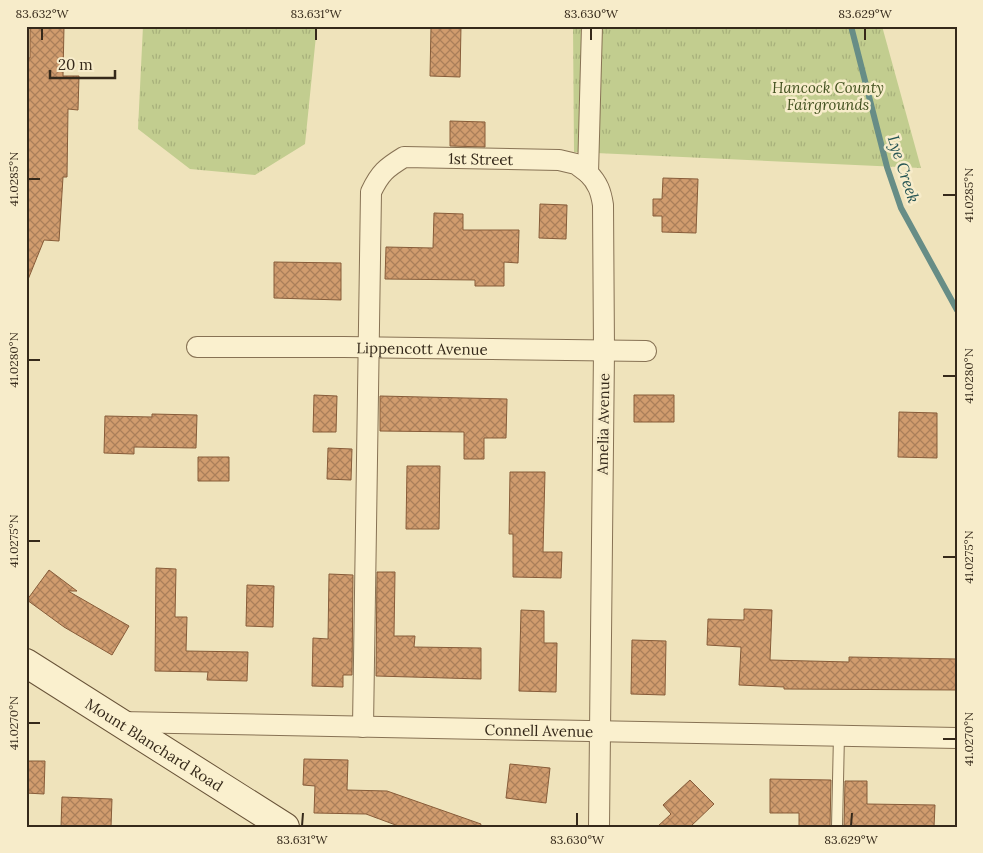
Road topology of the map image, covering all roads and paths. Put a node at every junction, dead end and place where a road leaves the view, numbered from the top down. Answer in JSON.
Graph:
{"nodes":[{"id":1,"x":592,"y":26,"type":"edge"},
{"id":2,"x":588,"y":173,"type":"junction"},
{"id":3,"x":197,"y":347,"type":"dead end"},
{"id":4,"x":369,"y":347,"type":"junction"},
{"id":5,"x":604,"y":350,"type":"junction"},
{"id":6,"x":646,"y":351,"type":"dead end"},
{"id":7,"x":26,"y":662,"type":"edge"},
{"id":8,"x":120,"y":722,"type":"junction"},
{"id":9,"x":362,"y":727,"type":"junction"},
{"id":10,"x":600,"y":731,"type":"junction"},
{"id":11,"x":839,"y":735,"type":"junction"},
{"id":12,"x":957,"y":738,"type":"edge"},
{"id":13,"x":285,"y":827,"type":"edge"},
{"id":14,"x":599,"y":827,"type":"edge"},
{"id":15,"x":837,"y":827,"type":"edge"}],
"edges":[{"from":1,"to":2,"type":"street"},
{"from":2,"to":4,"type":"street","name":"1st Street"},
{"from":2,"to":5,"type":"street","name":"Amelia Avenue"},
{"from":3,"to":4,"type":"street","name":"Lippencott Avenue"},
{"from":4,"to":5,"type":"street","name":"Lippencott Avenue"},
{"from":4,"to":9,"type":"street"},
{"from":5,"to":6,"type":"street","name":"Lippencott Avenue"},
{"from":5,"to":10,"type":"street","name":"Amelia Avenue"},
{"from":7,"to":8,"type":"main road","name":"Mount Blanchard Road"},
{"from":8,"to":9,"type":"street","name":"Connell Avenue"},
{"from":8,"to":13,"type":"main road","name":"Mount Blanchard Road"},
{"from":9,"to":10,"type":"street","name":"Connell Avenue"},
{"from":10,"to":11,"type":"street","name":"Connell Avenue"},
{"from":10,"to":14,"type":"street","name":"Amelia Avenue"},
{"from":11,"to":12,"type":"street","name":"Connell Avenue"},
{"from":11,"to":15,"type":"lane"}]}
